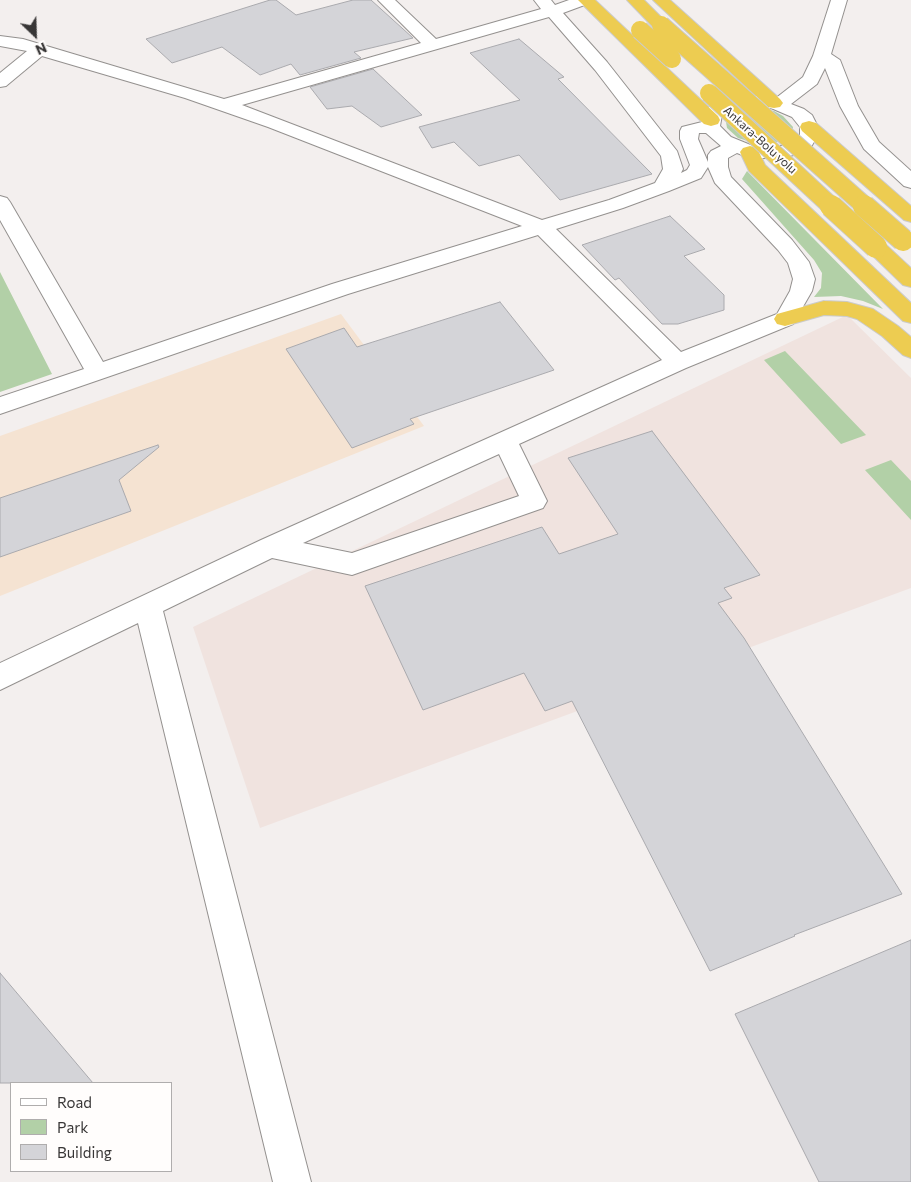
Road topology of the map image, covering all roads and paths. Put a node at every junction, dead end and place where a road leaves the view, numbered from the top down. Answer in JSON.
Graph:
{"nodes":[{"id":1,"x":386,"y":0,"type":"edge"},
{"id":2,"x":585,"y":0,"type":"edge"},
{"id":3,"x":608,"y":0,"type":"edge"},
{"id":4,"x":635,"y":0,"type":"edge"},
{"id":5,"x":661,"y":0,"type":"edge"},
{"id":6,"x":839,"y":0,"type":"edge"},
{"id":7,"x":548,"y":6,"type":"edge"},
{"id":8,"x":0,"y":41,"type":"edge"},
{"id":9,"x":434,"y":46,"type":"junction"},
{"id":10,"x":39,"y":50,"type":"junction"},
{"id":11,"x":821,"y":60,"type":"junction"},
{"id":12,"x":0,"y":82,"type":"edge"},
{"id":13,"x":777,"y":104,"type":"junction"},
{"id":14,"x":223,"y":105,"type":"junction"},
{"id":15,"x":711,"y":123,"type":"junction"},
{"id":16,"x":807,"y":123,"type":"junction"},
{"id":17,"x":742,"y":149,"type":"junction"},
{"id":18,"x":911,"y":182,"type":"edge"},
{"id":19,"x":662,"y":187,"type":"junction"},
{"id":20,"x":0,"y":202,"type":"edge"},
{"id":21,"x":911,"y":216,"type":"edge"},
{"id":22,"x":542,"y":227,"type":"junction"},
{"id":23,"x":907,"y":243,"type":"edge"},
{"id":24,"x":911,"y":280,"type":"edge"},
{"id":25,"x":910,"y":318,"type":"edge"},
{"id":26,"x":785,"y":319,"type":"junction"},
{"id":27,"x":911,"y":350,"type":"edge"},
{"id":28,"x":678,"y":362,"type":"junction"},
{"id":29,"x":98,"y":373,"type":"junction"},
{"id":30,"x":0,"y":406,"type":"edge"},
{"id":31,"x":505,"y":441,"type":"junction"},
{"id":32,"x":270,"y":547,"type":"junction"},
{"id":33,"x":148,"y":606,"type":"junction"},
{"id":34,"x":0,"y":677,"type":"edge"},
{"id":35,"x":292,"y":1182,"type":"edge"}],
"edges":[{"from":1,"to":9,"type":"street"},
{"from":2,"to":7,"type":"street"},
{"from":2,"to":15,"type":"highway"},
{"from":3,"to":24,"type":"highway","name":"Ankara-Bolu yolu","bridge":true},
{"from":4,"to":23,"type":"highway","name":"Ankara-Bolu yolu","bridge":true},
{"from":5,"to":13,"type":"highway"},
{"from":6,"to":11,"type":"street"},
{"from":7,"to":9,"type":"street"},
{"from":7,"to":19,"type":"street"},
{"from":8,"to":10,"type":"street"},
{"from":9,"to":14,"type":"street"},
{"from":10,"to":12,"type":"street"},
{"from":10,"to":14,"type":"street"},
{"from":11,"to":13,"type":"street"},
{"from":11,"to":16,"type":"street"},
{"from":11,"to":18,"type":"street"},
{"from":13,"to":15,"type":"street"},
{"from":13,"to":16,"type":"street"},
{"from":14,"to":22,"type":"street"},
{"from":15,"to":17,"type":"street"},
{"from":15,"to":19,"type":"street"},
{"from":16,"to":17,"type":"street"},
{"from":16,"to":21,"type":"highway"},
{"from":17,"to":25,"type":"highway"},
{"from":17,"to":26,"type":"street"},
{"from":19,"to":22,"type":"street"},
{"from":20,"to":29,"type":"street"},
{"from":22,"to":28,"type":"street"},
{"from":22,"to":29,"type":"street"},
{"from":26,"to":27,"type":"highway"},
{"from":26,"to":28,"type":"street"},
{"from":28,"to":31,"type":"street"},
{"from":29,"to":30,"type":"street"},
{"from":31,"to":32,"type":"street"},
{"from":31,"to":32,"type":"street"},
{"from":32,"to":33,"type":"street"},
{"from":33,"to":34,"type":"street"},
{"from":33,"to":35,"type":"street"}]}
